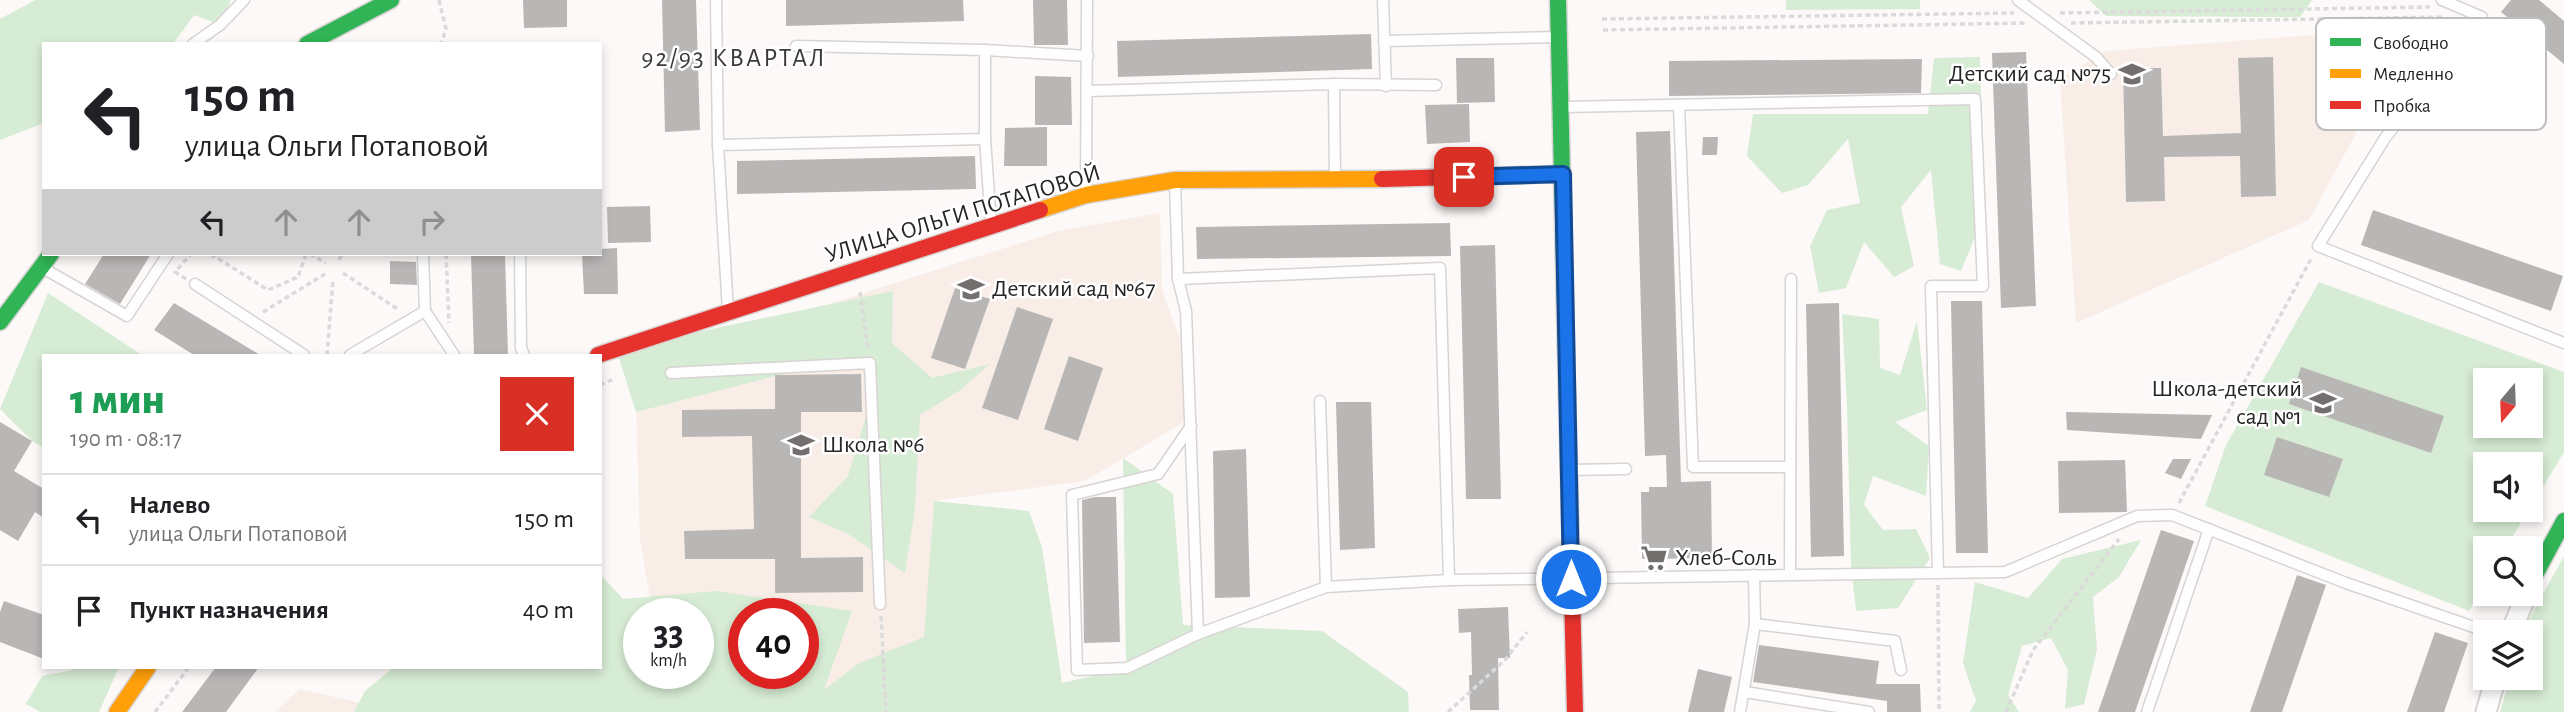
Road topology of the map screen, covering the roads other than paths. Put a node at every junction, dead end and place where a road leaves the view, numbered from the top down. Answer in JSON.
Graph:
{"nodes":[{"id":1,"x":244,"y":0,"type":"edge"},
{"id":2,"x":391,"y":0,"type":"edge"},
{"id":3,"x":716,"y":0,"type":"edge"},
{"id":4,"x":1087,"y":0,"type":"edge"},
{"id":5,"x":1383,"y":0,"type":"edge"},
{"id":6,"x":1558,"y":0,"type":"edge"},
{"id":7,"x":2018,"y":0,"type":"edge"},
{"id":8,"x":2442,"y":0,"type":"edge"},
{"id":9,"x":365,"y":6,"type":"edge"},
{"id":10,"x":2481,"y":18,"type":"edge"},
{"id":11,"x":1559,"y":37,"type":"junction"},
{"id":12,"x":1384,"y":41,"type":"junction"},
{"id":13,"x":196,"y":42,"type":"edge"},
{"id":14,"x":310,"y":42,"type":"edge"},
{"id":15,"x":796,"y":46,"type":"dead end"},
{"id":16,"x":985,"y":50,"type":"junction"},
{"id":17,"x":1088,"y":56,"type":"junction"},
{"id":18,"x":2111,"y":74,"type":"dead end"},
{"id":19,"x":1334,"y":84,"type":"junction"},
{"id":20,"x":1437,"y":85,"type":"dead end"},
{"id":21,"x":1386,"y":86,"type":"junction"},
{"id":22,"x":1088,"y":91,"type":"junction"},
{"id":23,"x":1679,"y":106,"type":"junction"},
{"id":24,"x":1561,"y":107,"type":"junction"},
{"id":25,"x":2391,"y":130,"type":"edge"},
{"id":26,"x":985,"y":139,"type":"junction"},
{"id":27,"x":718,"y":145,"type":"junction"},
{"id":28,"x":1563,"y":174,"type":"junction"},
{"id":29,"x":1175,"y":180,"type":"junction"},
{"id":30,"x":1335,"y":180,"type":"junction"},
{"id":31,"x":1086,"y":195,"type":"junction"},
{"id":32,"x":991,"y":225,"type":"junction"},
{"id":33,"x":167,"y":256,"type":"edge"},
{"id":34,"x":423,"y":256,"type":"edge"},
{"id":35,"x":520,"y":256,"type":"edge"},
{"id":36,"x":46,"y":260,"type":"edge"},
{"id":37,"x":1178,"y":279,"type":"junction"},
{"id":38,"x":1791,"y":279,"type":"dead end"},
{"id":39,"x":195,"y":284,"type":"road end"},
{"id":40,"x":425,"y":311,"type":"junction"},
{"id":41,"x":728,"y":312,"type":"junction"},
{"id":42,"x":0,"y":322,"type":"edge"},
{"id":43,"x":2564,"y":343,"type":"edge"},
{"id":44,"x":452,"y":352,"type":"edge"},
{"id":45,"x":302,"y":354,"type":"edge"},
{"id":46,"x":353,"y":354,"type":"edge"},
{"id":47,"x":524,"y":354,"type":"edge"},
{"id":48,"x":600,"y":354,"type":"edge"},
{"id":49,"x":671,"y":373,"type":"dead end"},
{"id":50,"x":1320,"y":401,"type":"dead end"},
{"id":51,"x":1191,"y":426,"type":"junction"},
{"id":52,"x":1790,"y":467,"type":"junction"},
{"id":53,"x":1626,"y":469,"type":"dead end"},
{"id":54,"x":1570,"y":470,"type":"junction"},
{"id":55,"x":2564,"y":522,"type":"edge"},
{"id":56,"x":2209,"y":529,"type":"junction"},
{"id":57,"x":2543,"y":560,"type":"edge"},
{"id":58,"x":1938,"y":573,"type":"junction"},
{"id":59,"x":1790,"y":574,"type":"junction"},
{"id":60,"x":1754,"y":575,"type":"junction"},
{"id":61,"x":1571,"y":579,"type":"junction"},
{"id":62,"x":1449,"y":580,"type":"junction"},
{"id":63,"x":1326,"y":587,"type":"junction"},
{"id":64,"x":880,"y":604,"type":"road end"},
{"id":65,"x":1755,"y":624,"type":"junction"},
{"id":66,"x":2473,"y":627,"type":"edge"},
{"id":67,"x":1199,"y":634,"type":"junction"},
{"id":68,"x":147,"y":669,"type":"edge"},
{"id":69,"x":1901,"y":670,"type":"dead end"},
{"id":70,"x":2492,"y":690,"type":"edge"},
{"id":71,"x":1745,"y":692,"type":"junction"},
{"id":72,"x":117,"y":712,"type":"edge"},
{"id":73,"x":1574,"y":712,"type":"edge"},
{"id":74,"x":1741,"y":712,"type":"edge"},
{"id":75,"x":1869,"y":712,"type":"edge"},
{"id":76,"x":2147,"y":712,"type":"edge"},
{"id":77,"x":2486,"y":712,"type":"edge"}],
"edges":[{"from":1,"to":13,"type":"lane"},
{"from":2,"to":9,"type":"street"},
{"from":3,"to":27,"type":"lane"},
{"from":4,"to":17,"type":"lane"},
{"from":5,"to":12,"type":"lane"},
{"from":6,"to":11,"type":"street"},
{"from":7,"to":18,"type":"lane"},
{"from":8,"to":10,"type":"lane"},
{"from":9,"to":14,"type":"street"},
{"from":11,"to":12,"type":"lane"},
{"from":11,"to":24,"type":"street"},
{"from":12,"to":21,"type":"lane"},
{"from":15,"to":16,"type":"lane"},
{"from":16,"to":17,"type":"lane"},
{"from":16,"to":26,"type":"lane"},
{"from":17,"to":22,"type":"lane"},
{"from":19,"to":21,"type":"lane"},
{"from":19,"to":22,"type":"lane"},
{"from":19,"to":30,"type":"lane"},
{"from":20,"to":21,"type":"lane"},
{"from":22,"to":31,"type":"lane"},
{"from":23,"to":24,"type":"lane"},
{"from":23,"to":52,"type":"lane"},
{"from":23,"to":58,"type":"lane"},
{"from":24,"to":28,"type":"street"},
{"from":25,"to":43,"type":"lane"},
{"from":26,"to":27,"type":"lane"},
{"from":26,"to":32,"type":"lane"},
{"from":27,"to":41,"type":"lane"},
{"from":28,"to":30,"type":"street","name":"УЛИЦА ОЛЬГИ ПОТАПОВОЙ"},
{"from":28,"to":54,"type":"street"},
{"from":29,"to":30,"type":"street","name":"УЛИЦА ОЛЬГИ ПОТАПОВОЙ"},
{"from":29,"to":31,"type":"street","name":"УЛИЦА ОЛЬГИ ПОТАПОВОЙ"},
{"from":29,"to":37,"type":"lane"},
{"from":31,"to":32,"type":"street","name":"УЛИЦА ОЛЬГИ ПОТАПОВОЙ"},
{"from":32,"to":41,"type":"street","name":"УЛИЦА ОЛЬГИ ПОТАПОВОЙ"},
{"from":33,"to":36,"type":"lane"},
{"from":34,"to":40,"type":"lane"},
{"from":35,"to":47,"type":"lane"},
{"from":36,"to":42,"type":"street"},
{"from":37,"to":51,"type":"lane"},
{"from":37,"to":62,"type":"lane"},
{"from":38,"to":52,"type":"lane"},
{"from":39,"to":45,"type":"lane"},
{"from":40,"to":44,"type":"lane"},
{"from":40,"to":46,"type":"lane"},
{"from":41,"to":48,"type":"street","name":"УЛИЦА ОЛЬГИ ПОТАПОВОЙ"},
{"from":49,"to":64,"type":"lane"},
{"from":50,"to":63,"type":"lane"},
{"from":51,"to":67,"type":"lane"},
{"from":51,"to":67,"type":"lane"},
{"from":52,"to":59,"type":"lane"},
{"from":53,"to":54,"type":"lane"},
{"from":54,"to":61,"type":"street"},
{"from":55,"to":57,"type":"street"},
{"from":56,"to":58,"type":"lane"},
{"from":56,"to":66,"type":"lane"},
{"from":56,"to":76,"type":"lane"},
{"from":58,"to":59,"type":"lane"},
{"from":59,"to":60,"type":"lane"},
{"from":60,"to":61,"type":"lane"},
{"from":60,"to":65,"type":"lane"},
{"from":61,"to":62,"type":"lane"},
{"from":61,"to":73,"type":"street"},
{"from":62,"to":63,"type":"lane"},
{"from":63,"to":67,"type":"lane"},
{"from":65,"to":69,"type":"lane"},
{"from":65,"to":71,"type":"lane"},
{"from":68,"to":72,"type":"street"},
{"from":70,"to":77,"type":"street"},
{"from":71,"to":74,"type":"lane"},
{"from":71,"to":75,"type":"lane"}]}
